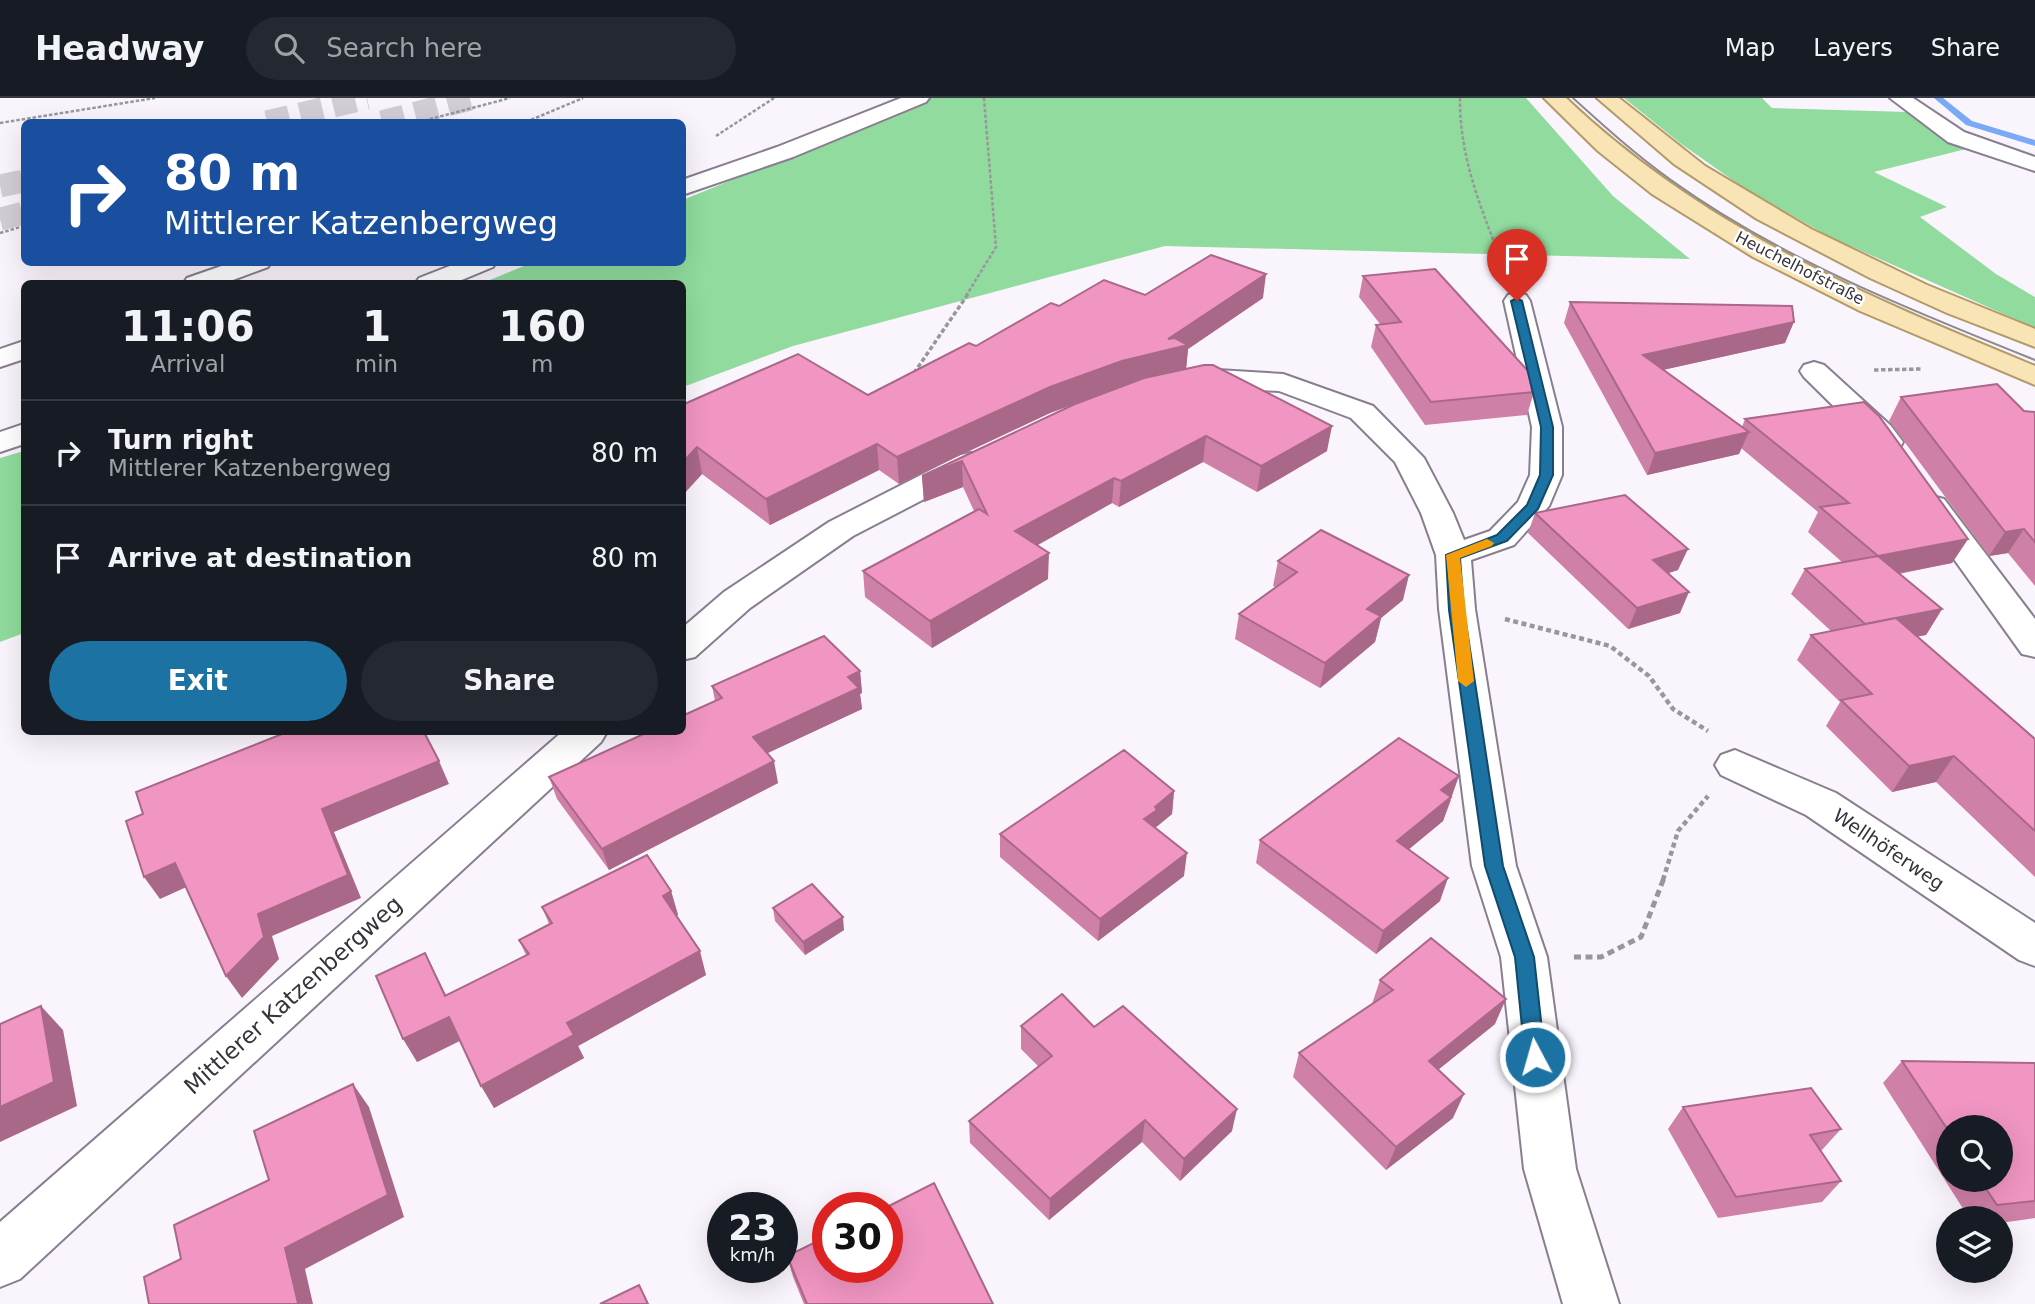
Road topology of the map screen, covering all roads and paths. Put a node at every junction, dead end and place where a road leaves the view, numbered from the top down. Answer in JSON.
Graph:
{"nodes":[{"id":1,"x":155,"y":98,"type":"edge"},
{"id":2,"x":510,"y":98,"type":"edge"},
{"id":3,"x":583,"y":98,"type":"edge"},
{"id":4,"x":774,"y":98,"type":"edge"},
{"id":5,"x":919,"y":98,"type":"edge"},
{"id":6,"x":984,"y":98,"type":"edge"},
{"id":7,"x":1460,"y":98,"type":"edge"},
{"id":8,"x":1554,"y":98,"type":"edge"},
{"id":9,"x":1607,"y":98,"type":"edge"},
{"id":10,"x":1900,"y":98,"type":"edge"},
{"id":11,"x":25,"y":119,"type":"edge"},
{"id":12,"x":430,"y":119,"type":"edge"},
{"id":13,"x":533,"y":119,"type":"edge"},
{"id":14,"x":21,"y":120,"type":"edge"},
{"id":15,"x":0,"y":123,"type":"edge"},
{"id":16,"x":706,"y":141,"type":"dead end"},
{"id":17,"x":2035,"y":164,"type":"edge"},
{"id":18,"x":686,"y":187,"type":"edge"},
{"id":19,"x":21,"y":227,"type":"edge"},
{"id":20,"x":0,"y":233,"type":"edge"},
{"id":21,"x":248,"y":266,"type":"edge"},
{"id":22,"x":474,"y":266,"type":"edge"},
{"id":23,"x":207,"y":280,"type":"edge"},
{"id":24,"x":438,"y":280,"type":"edge"},
{"id":25,"x":1517,"y":301,"type":"joint"},
{"id":26,"x":2035,"y":339,"type":"edge"},
{"id":27,"x":21,"y":350,"type":"edge"},
{"id":28,"x":0,"y":359,"type":"edge"},
{"id":29,"x":1923,"y":369,"type":"dead end"},
{"id":30,"x":1814,"y":371,"type":"joint"},
{"id":31,"x":912,"y":375,"type":"edge"},
{"id":32,"x":2035,"y":376,"type":"edge"},
{"id":33,"x":1166,"y":386,"type":"edge"},
{"id":34,"x":21,"y":434,"type":"edge"},
{"id":35,"x":0,"y":443,"type":"edge"},
{"id":36,"x":1001,"y":449,"type":"edge"},
{"id":37,"x":1453,"y":555,"type":"junction"},
{"id":38,"x":1457,"y":610,"type":"junction"},
{"id":39,"x":686,"y":645,"type":"edge"},
{"id":40,"x":2035,"y":645,"type":"edge"},
{"id":41,"x":584,"y":735,"type":"edge"},
{"id":42,"x":1735,"y":765,"type":"junction"},
{"id":43,"x":2035,"y":947,"type":"edge"},
{"id":44,"x":1524,"y":957,"type":"junction"},
{"id":45,"x":0,"y":1259,"type":"edge"},
{"id":46,"x":1591,"y":1304,"type":"edge"}],
"edges":[{"from":1,"to":11,"type":"path"},
{"from":2,"to":12,"type":"path"},
{"from":3,"to":13,"type":"path"},
{"from":4,"to":16,"type":"path"},
{"from":5,"to":18,"type":"street"},
{"from":6,"to":31,"type":"path"},
{"from":7,"to":25,"type":"path"},
{"from":8,"to":32,"type":"main road","name":"Heuchelhofstraße"},
{"from":9,"to":26,"type":"main road","name":"Heuchelhofstraße"},
{"from":10,"to":17,"type":"street"},
{"from":14,"to":15,"type":"path"},
{"from":19,"to":20,"type":"path"},
{"from":21,"to":23,"type":"street"},
{"from":22,"to":24,"type":"street"},
{"from":25,"to":37,"type":"street"},
{"from":27,"to":28,"type":"street"},
{"from":29,"to":30,"type":"path"},
{"from":30,"to":40,"type":"street"},
{"from":33,"to":37,"type":"street"},
{"from":34,"to":35,"type":"street"},
{"from":36,"to":39,"type":"street"},
{"from":37,"to":38,"type":"street"},
{"from":38,"to":42,"type":"path"},
{"from":38,"to":44,"type":"street"},
{"from":41,"to":45,"type":"street","name":"Mittlerer Katzenbergweg"},
{"from":42,"to":43,"type":"street","name":"Wellhöferweg"},
{"from":42,"to":44,"type":"path"},
{"from":44,"to":46,"type":"street"}]}
